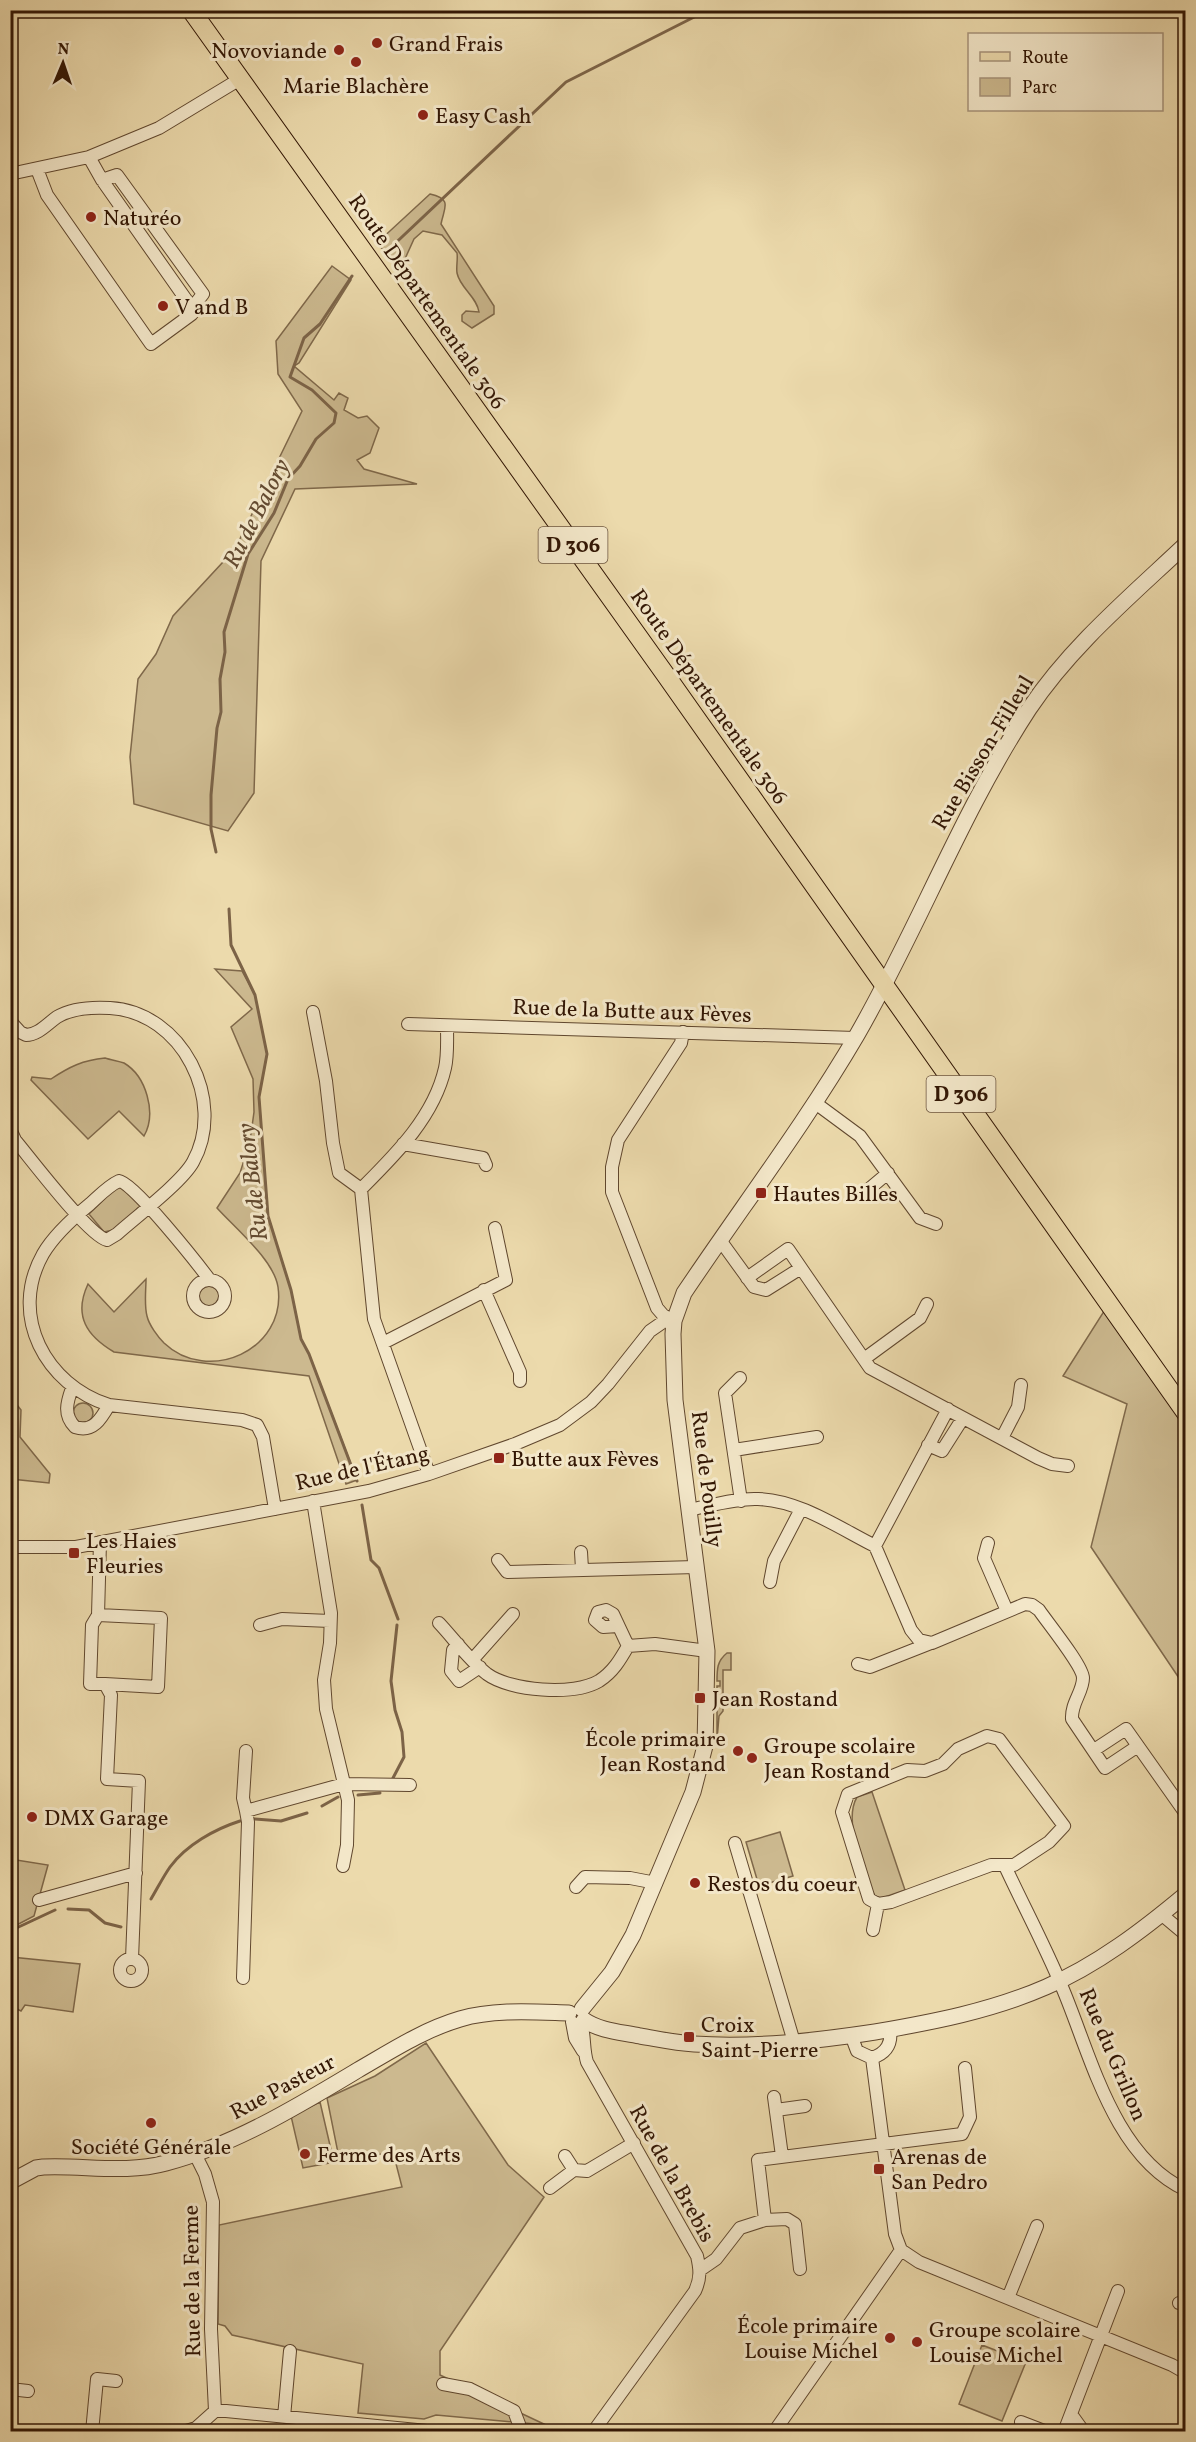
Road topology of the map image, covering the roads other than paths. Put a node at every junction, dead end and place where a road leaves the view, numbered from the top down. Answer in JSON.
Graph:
{"nodes":[{"id":1,"x":191,"y":10,"type":"edge"},
{"id":2,"x":240,"y":79,"type":"junction"},
{"id":3,"x":88,"y":157,"type":"junction"},
{"id":4,"x":37,"y":169,"type":"junction"},
{"id":5,"x":10,"y":174,"type":"edge"},
{"id":6,"x":102,"y":180,"type":"junction"},
{"id":7,"x":158,"y":230,"type":"junction"},
{"id":8,"x":141,"y":235,"type":"junction"},
{"id":9,"x":192,"y":308,"type":"junction"},
{"id":10,"x":1185,"y":544,"type":"edge"},
{"id":11,"x":883,"y":985,"type":"junction"},
{"id":12,"x":313,"y":1012,"type":"dead end"},
{"id":13,"x":10,"y":1022,"type":"edge"},
{"id":14,"x":408,"y":1024,"type":"dead end"},
{"id":15,"x":447,"y":1026,"type":"junction"},
{"id":16,"x":683,"y":1032,"type":"junction"},
{"id":17,"x":855,"y":1038,"type":"junction"},
{"id":18,"x":814,"y":1102,"type":"junction"},
{"id":19,"x":13,"y":1134,"type":"edge"},
{"id":20,"x":403,"y":1144,"type":"junction"},
{"id":21,"x":10,"y":1152,"type":"edge"},
{"id":22,"x":486,"y":1165,"type":"dead end"},
{"id":23,"x":888,"y":1173,"type":"junction"},
{"id":24,"x":361,"y":1189,"type":"junction"},
{"id":25,"x":869,"y":1189,"type":"dead end"},
{"id":26,"x":148,"y":1207,"type":"junction"},
{"id":27,"x":78,"y":1214,"type":"junction"},
{"id":28,"x":936,"y":1224,"type":"dead end"},
{"id":29,"x":495,"y":1228,"type":"dead end"},
{"id":30,"x":720,"y":1240,"type":"junction"},
{"id":31,"x":801,"y":1268,"type":"junction"},
{"id":32,"x":747,"y":1278,"type":"junction"},
{"id":33,"x":209,"y":1279,"type":"dead end"},
{"id":34,"x":484,"y":1290,"type":"junction"},
{"id":35,"x":927,"y":1304,"type":"dead end"},
{"id":36,"x":674,"y":1321,"type":"junction"},
{"id":37,"x":383,"y":1343,"type":"junction"},
{"id":38,"x":864,"y":1359,"type":"junction"},
{"id":39,"x":740,"y":1378,"type":"dead end"},
{"id":40,"x":520,"y":1381,"type":"dead end"},
{"id":41,"x":1021,"y":1385,"type":"dead end"},
{"id":42,"x":72,"y":1388,"type":"junction"},
{"id":43,"x":109,"y":1405,"type":"junction"},
{"id":44,"x":948,"y":1409,"type":"junction"},
{"id":45,"x":1185,"y":1413,"type":"edge"},
{"id":46,"x":963,"y":1418,"type":"junction"},
{"id":47,"x":816,"y":1437,"type":"dead end"},
{"id":48,"x":1002,"y":1438,"type":"junction"},
{"id":49,"x":928,"y":1445,"type":"junction"},
{"id":50,"x":734,"y":1450,"type":"junction"},
{"id":51,"x":1068,"y":1466,"type":"dead end"},
{"id":52,"x":429,"y":1474,"type":"junction"},
{"id":53,"x":313,"y":1501,"type":"junction"},
{"id":54,"x":741,"y":1501,"type":"junction"},
{"id":55,"x":275,"y":1509,"type":"junction"},
{"id":56,"x":801,"y":1509,"type":"junction"},
{"id":57,"x":688,"y":1510,"type":"junction"},
{"id":58,"x":100,"y":1542,"type":"junction"},
{"id":59,"x":988,"y":1543,"type":"dead end"},
{"id":60,"x":875,"y":1546,"type":"junction"},
{"id":61,"x":10,"y":1547,"type":"edge"},
{"id":62,"x":581,"y":1552,"type":"dead end"},
{"id":63,"x":498,"y":1560,"type":"dead end"},
{"id":64,"x":696,"y":1567,"type":"junction"},
{"id":65,"x":582,"y":1569,"type":"junction"},
{"id":66,"x":770,"y":1582,"type":"dead end"},
{"id":67,"x":1007,"y":1611,"type":"junction"},
{"id":68,"x":513,"y":1614,"type":"dead end"},
{"id":69,"x":98,"y":1616,"type":"junction"},
{"id":70,"x":330,"y":1621,"type":"junction"},
{"id":71,"x":439,"y":1623,"type":"dead end"},
{"id":72,"x":260,"y":1625,"type":"dead end"},
{"id":73,"x":618,"y":1626,"type":"dead end"},
{"id":74,"x":932,"y":1643,"type":"junction"},
{"id":75,"x":458,"y":1644,"type":"junction"},
{"id":76,"x":628,"y":1646,"type":"junction"},
{"id":77,"x":707,"y":1651,"type":"junction"},
{"id":78,"x":476,"y":1663,"type":"junction"},
{"id":79,"x":858,"y":1664,"type":"dead end"},
{"id":80,"x":105,"y":1684,"type":"junction"},
{"id":81,"x":1138,"y":1746,"type":"junction"},
{"id":82,"x":1094,"y":1750,"type":"junction"},
{"id":83,"x":246,"y":1751,"type":"dead end"},
{"id":84,"x":344,"y":1784,"type":"junction"},
{"id":85,"x":410,"y":1785,"type":"dead end"},
{"id":86,"x":246,"y":1811,"type":"junction"},
{"id":87,"x":1185,"y":1814,"type":"edge"},
{"id":88,"x":735,"y":1843,"type":"dead end"},
{"id":89,"x":343,"y":1866,"type":"dead end"},
{"id":90,"x":1005,"y":1866,"type":"junction"},
{"id":91,"x":136,"y":1873,"type":"junction"},
{"id":92,"x":656,"y":1883,"type":"junction"},
{"id":93,"x":576,"y":1887,"type":"dead end"},
{"id":94,"x":1185,"y":1894,"type":"edge"},
{"id":95,"x":39,"y":1900,"type":"dead end"},
{"id":96,"x":878,"y":1904,"type":"junction"},
{"id":97,"x":1161,"y":1914,"type":"junction"},
{"id":98,"x":873,"y":1929,"type":"dead end"},
{"id":99,"x":1185,"y":1935,"type":"edge"},
{"id":100,"x":132,"y":1959,"type":"dead end"},
{"id":101,"x":243,"y":1978,"type":"dead end"},
{"id":102,"x":1059,"y":1980,"type":"junction"},
{"id":103,"x":577,"y":2017,"type":"junction"},
{"id":104,"x":890,"y":2029,"type":"junction"},
{"id":105,"x":851,"y":2035,"type":"junction"},
{"id":106,"x":794,"y":2042,"type":"junction"},
{"id":107,"x":873,"y":2058,"type":"junction"},
{"id":108,"x":965,"y":2068,"type":"dead end"},
{"id":109,"x":805,"y":2106,"type":"dead end"},
{"id":110,"x":634,"y":2143,"type":"junction"},
{"id":111,"x":883,"y":2143,"type":"junction"},
{"id":112,"x":195,"y":2154,"type":"junction"},
{"id":113,"x":565,"y":2156,"type":"dead end"},
{"id":114,"x":782,"y":2156,"type":"junction"},
{"id":115,"x":574,"y":2170,"type":"junction"},
{"id":116,"x":10,"y":2182,"type":"edge"},
{"id":117,"x":550,"y":2188,"type":"dead end"},
{"id":118,"x":1185,"y":2190,"type":"edge"},
{"id":119,"x":765,"y":2220,"type":"junction"},
{"id":120,"x":1037,"y":2226,"type":"dead end"},
{"id":121,"x":901,"y":2250,"type":"junction"},
{"id":122,"x":800,"y":2269,"type":"dead end"},
{"id":123,"x":700,"y":2270,"type":"junction"},
{"id":124,"x":1118,"y":2290,"type":"dead end"},
{"id":125,"x":1008,"y":2298,"type":"junction"},
{"id":126,"x":1101,"y":2336,"type":"junction"},
{"id":127,"x":290,"y":2351,"type":"dead end"},
{"id":128,"x":1185,"y":2373,"type":"edge"},
{"id":129,"x":116,"y":2381,"type":"dead end"},
{"id":130,"x":443,"y":2384,"type":"dead end"},
{"id":131,"x":10,"y":2390,"type":"edge"},
{"id":132,"x":28,"y":2391,"type":"dead end"},
{"id":133,"x":215,"y":2411,"type":"junction"},
{"id":134,"x":1071,"y":2414,"type":"junction"},
{"id":135,"x":284,"y":2417,"type":"junction"},
{"id":136,"x":1021,"y":2422,"type":"dead end"},
{"id":137,"x":394,"y":2429,"type":"edge"},
{"id":138,"x":197,"y":2430,"type":"edge"},
{"id":139,"x":92,"y":2432,"type":"edge"},
{"id":140,"x":183,"y":2432,"type":"edge"},
{"id":141,"x":437,"y":2432,"type":"edge"},
{"id":142,"x":519,"y":2432,"type":"edge"},
{"id":143,"x":593,"y":2432,"type":"edge"},
{"id":144,"x":774,"y":2432,"type":"edge"},
{"id":145,"x":1047,"y":2432,"type":"edge"},
{"id":146,"x":1064,"y":2432,"type":"edge"},
{"id":147,"x":1084,"y":2432,"type":"edge"}],
"edges":[{"from":1,"to":2,"type":"main road","name":"Route Départementale 306","number":"D 306"},
{"from":2,"to":3,"type":"street"},
{"from":2,"to":11,"type":"main road","name":"Route Départementale 306","number":"D 306"},
{"from":3,"to":4,"type":"street"},
{"from":3,"to":6,"type":"street"},
{"from":4,"to":5,"type":"street"},
{"from":4,"to":9,"type":"street"},
{"from":6,"to":7,"type":"street"},
{"from":6,"to":8,"type":"street"},
{"from":7,"to":8,"type":"street"},
{"from":7,"to":9,"type":"street"},
{"from":8,"to":9,"type":"street"},
{"from":10,"to":11,"type":"street","name":"Rue Bisson-Filleul"},
{"from":11,"to":17,"type":"street","name":"Rue de Pouilly"},
{"from":11,"to":45,"type":"main road","name":"Route Départementale 306","number":"D 306"},
{"from":12,"to":24,"type":"street"},
{"from":13,"to":26,"type":"street"},
{"from":14,"to":15,"type":"street","name":"Rue de la Butte aux Fèves"},
{"from":15,"to":16,"type":"street","name":"Rue de la Butte aux Fèves"},
{"from":15,"to":20,"type":"street"},
{"from":16,"to":17,"type":"street","name":"Rue de la Butte aux Fèves"},
{"from":16,"to":36,"type":"street"},
{"from":17,"to":18,"type":"street","name":"Rue de Pouilly"},
{"from":18,"to":23,"type":"street"},
{"from":18,"to":30,"type":"street","name":"Rue de Pouilly"},
{"from":19,"to":21,"type":"street"},
{"from":19,"to":27,"type":"street"},
{"from":20,"to":22,"type":"street"},
{"from":20,"to":24,"type":"street"},
{"from":23,"to":25,"type":"street"},
{"from":23,"to":28,"type":"street"},
{"from":24,"to":37,"type":"street"},
{"from":26,"to":27,"type":"street"},
{"from":26,"to":27,"type":"street"},
{"from":26,"to":33,"type":"street"},
{"from":27,"to":42,"type":"street"},
{"from":29,"to":34,"type":"street"},
{"from":30,"to":32,"type":"street"},
{"from":30,"to":36,"type":"street","name":"Rue de Pouilly"},
{"from":31,"to":32,"type":"street"},
{"from":31,"to":32,"type":"street"},
{"from":31,"to":38,"type":"street"},
{"from":34,"to":37,"type":"street"},
{"from":34,"to":40,"type":"street"},
{"from":35,"to":38,"type":"street"},
{"from":36,"to":52,"type":"street","name":"Rue de l'Étang"},
{"from":36,"to":57,"type":"street","name":"Rue de Pouilly"},
{"from":37,"to":52,"type":"street"},
{"from":38,"to":44,"type":"street"},
{"from":39,"to":50,"type":"street"},
{"from":41,"to":48,"type":"street"},
{"from":42,"to":43,"type":"street"},
{"from":42,"to":43,"type":"street"},
{"from":43,"to":55,"type":"street"},
{"from":44,"to":46,"type":"street"},
{"from":44,"to":49,"type":"street"},
{"from":46,"to":48,"type":"street"},
{"from":46,"to":49,"type":"street"},
{"from":47,"to":50,"type":"street"},
{"from":48,"to":51,"type":"street"},
{"from":49,"to":60,"type":"street"},
{"from":50,"to":54,"type":"street"},
{"from":52,"to":53,"type":"street","name":"Rue de l'Étang"},
{"from":53,"to":55,"type":"street","name":"Rue de l'Étang"},
{"from":53,"to":70,"type":"street"},
{"from":54,"to":56,"type":"street"},
{"from":54,"to":57,"type":"street"},
{"from":55,"to":58,"type":"street","name":"Rue de l'Étang"},
{"from":56,"to":60,"type":"street"},
{"from":56,"to":66,"type":"street"},
{"from":57,"to":64,"type":"street","name":"Rue de Pouilly"},
{"from":58,"to":61,"type":"street","name":"Rue de l'Étang"},
{"from":58,"to":69,"type":"street"},
{"from":59,"to":67,"type":"street"},
{"from":60,"to":74,"type":"street"},
{"from":62,"to":65,"type":"street"},
{"from":63,"to":65,"type":"street"},
{"from":64,"to":65,"type":"street"},
{"from":64,"to":77,"type":"street","name":"Rue de Pouilly"},
{"from":67,"to":74,"type":"street"},
{"from":67,"to":82,"type":"street"},
{"from":68,"to":78,"type":"street"},
{"from":69,"to":80,"type":"street"},
{"from":69,"to":80,"type":"street"},
{"from":70,"to":72,"type":"street"},
{"from":70,"to":84,"type":"street"},
{"from":71,"to":75,"type":"street"},
{"from":73,"to":76,"type":"street"},
{"from":74,"to":79,"type":"street"},
{"from":75,"to":78,"type":"street"},
{"from":75,"to":78,"type":"street"},
{"from":76,"to":77,"type":"street"},
{"from":76,"to":78,"type":"street"},
{"from":77,"to":92,"type":"street","name":"Rue de Pouilly"},
{"from":80,"to":91,"type":"street"},
{"from":81,"to":82,"type":"street"},
{"from":81,"to":82,"type":"street"},
{"from":81,"to":87,"type":"street"},
{"from":83,"to":86,"type":"street"},
{"from":84,"to":85,"type":"street"},
{"from":84,"to":86,"type":"street"},
{"from":84,"to":89,"type":"street"},
{"from":86,"to":101,"type":"street"},
{"from":88,"to":106,"type":"street"},
{"from":90,"to":96,"type":"street"},
{"from":90,"to":96,"type":"street"},
{"from":90,"to":102,"type":"street","name":"Rue du Grillon"},
{"from":91,"to":95,"type":"street"},
{"from":91,"to":100,"type":"street"},
{"from":92,"to":93,"type":"street"},
{"from":92,"to":103,"type":"street","name":"Rue de Pouilly"},
{"from":94,"to":97,"type":"street"},
{"from":96,"to":98,"type":"street"},
{"from":97,"to":99,"type":"street"},
{"from":97,"to":102,"type":"street"},
{"from":102,"to":104,"type":"street"},
{"from":102,"to":118,"type":"street","name":"Rue du Grillon"},
{"from":103,"to":106,"type":"street"},
{"from":103,"to":110,"type":"street","name":"Rue de la Brebis"},
{"from":103,"to":112,"type":"street","name":"Rue Pasteur"},
{"from":104,"to":105,"type":"street"},
{"from":104,"to":107,"type":"street"},
{"from":105,"to":106,"type":"street"},
{"from":105,"to":107,"type":"street"},
{"from":107,"to":111,"type":"street"},
{"from":108,"to":111,"type":"street"},
{"from":109,"to":114,"type":"street"},
{"from":110,"to":115,"type":"street"},
{"from":110,"to":123,"type":"street","name":"Rue de la Brebis"},
{"from":111,"to":114,"type":"street"},
{"from":111,"to":121,"type":"street"},
{"from":112,"to":116,"type":"street","name":"Rue Pasteur"},
{"from":112,"to":133,"type":"street","name":"Rue de la Ferme"},
{"from":113,"to":115,"type":"street"},
{"from":114,"to":119,"type":"street"},
{"from":115,"to":117,"type":"street"},
{"from":119,"to":122,"type":"street"},
{"from":119,"to":123,"type":"street"},
{"from":120,"to":125,"type":"street"},
{"from":121,"to":125,"type":"street"},
{"from":121,"to":144,"type":"street"},
{"from":123,"to":143,"type":"street","name":"Rue de la Brebis"},
{"from":124,"to":126,"type":"street"},
{"from":125,"to":126,"type":"street"},
{"from":126,"to":128,"type":"street"},
{"from":126,"to":134,"type":"street"},
{"from":127,"to":135,"type":"street"},
{"from":129,"to":139,"type":"street"},
{"from":130,"to":142,"type":"street"},
{"from":131,"to":132,"type":"street"},
{"from":133,"to":135,"type":"street"},
{"from":133,"to":138,"type":"street"},
{"from":134,"to":146,"type":"street"},
{"from":134,"to":147,"type":"street"},
{"from":135,"to":137,"type":"street"},
{"from":136,"to":145,"type":"street"},
{"from":137,"to":141,"type":"street"},
{"from":138,"to":140,"type":"street"}]}
